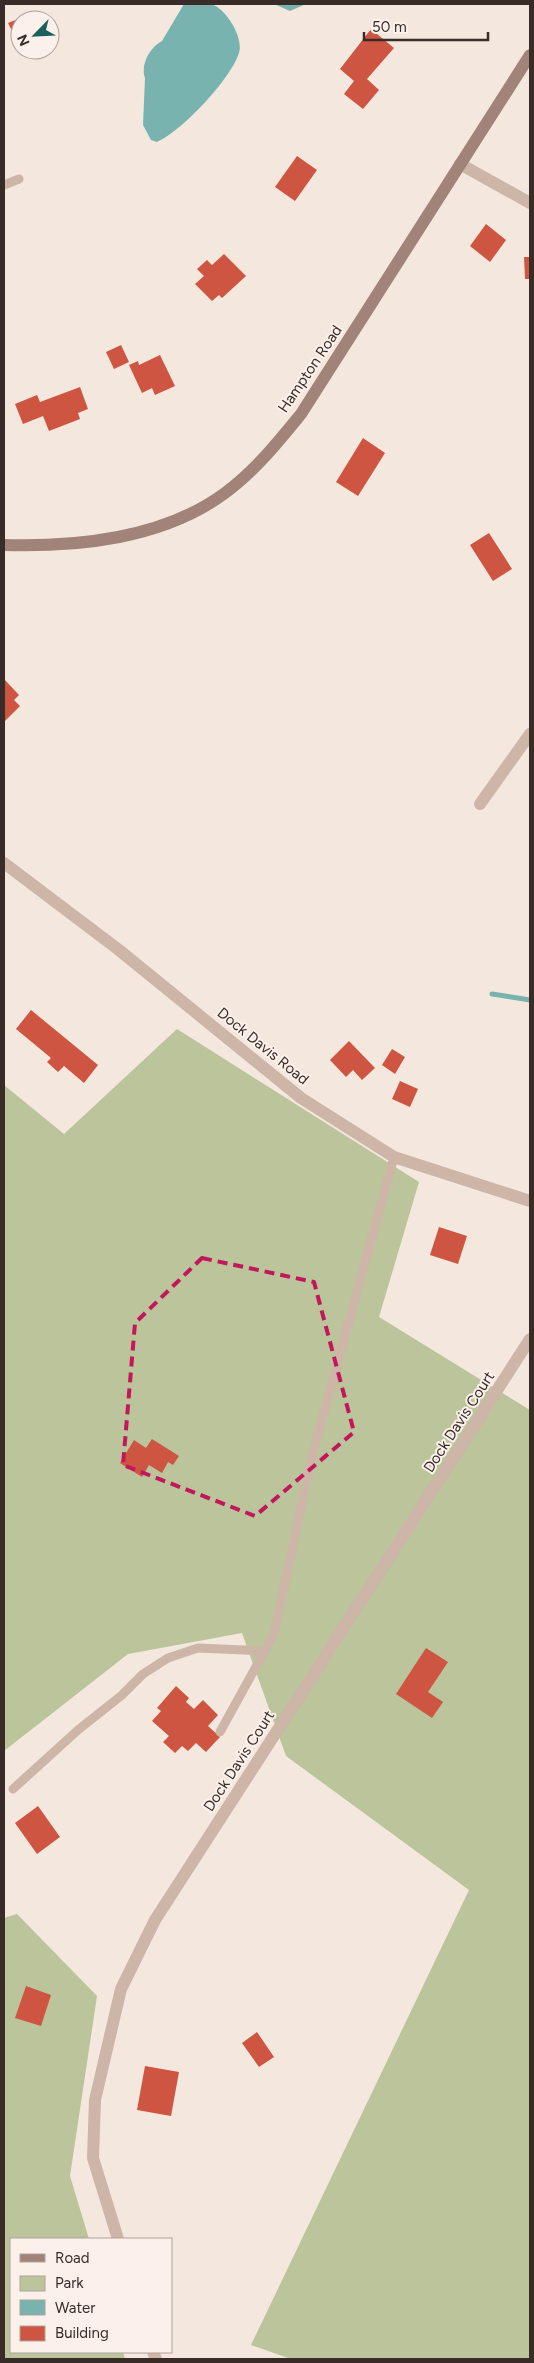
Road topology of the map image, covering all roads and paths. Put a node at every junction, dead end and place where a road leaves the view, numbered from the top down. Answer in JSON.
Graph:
{"nodes":[{"id":1,"x":530,"y":55,"type":"edge"},
{"id":2,"x":460,"y":164,"type":"junction"},
{"id":3,"x":19,"y":179,"type":"dead end"},
{"id":4,"x":4,"y":185,"type":"edge"},
{"id":5,"x":530,"y":203,"type":"edge"},
{"id":6,"x":4,"y":545,"type":"edge"},
{"id":7,"x":530,"y":734,"type":"edge"},
{"id":8,"x":480,"y":804,"type":"dead end"},
{"id":9,"x":4,"y":863,"type":"edge"},
{"id":10,"x":394,"y":1157,"type":"junction"},
{"id":11,"x":530,"y":1201,"type":"edge"},
{"id":12,"x":530,"y":1339,"type":"edge"},
{"id":13,"x":266,"y":1651,"type":"junction"},
{"id":14,"x":220,"y":1732,"type":"dead end"},
{"id":15,"x":14,"y":1789,"type":"dead end"},
{"id":16,"x":118,"y":2238,"type":"edge"}],
"edges":[{"from":1,"to":2,"type":"main road","name":"Hampton Road"},
{"from":2,"to":5,"type":"street"},
{"from":2,"to":6,"type":"main road","name":"Hampton Road"},
{"from":3,"to":4,"type":"lane"},
{"from":7,"to":8,"type":"street"},
{"from":9,"to":10,"type":"street","name":"Dock Davis Road"},
{"from":10,"to":11,"type":"street","name":"Dock Davis Road"},
{"from":10,"to":13,"type":"lane"},
{"from":12,"to":16,"type":"street","name":"Dock Davis Court"},
{"from":13,"to":14,"type":"lane"},
{"from":13,"to":15,"type":"lane"}]}
